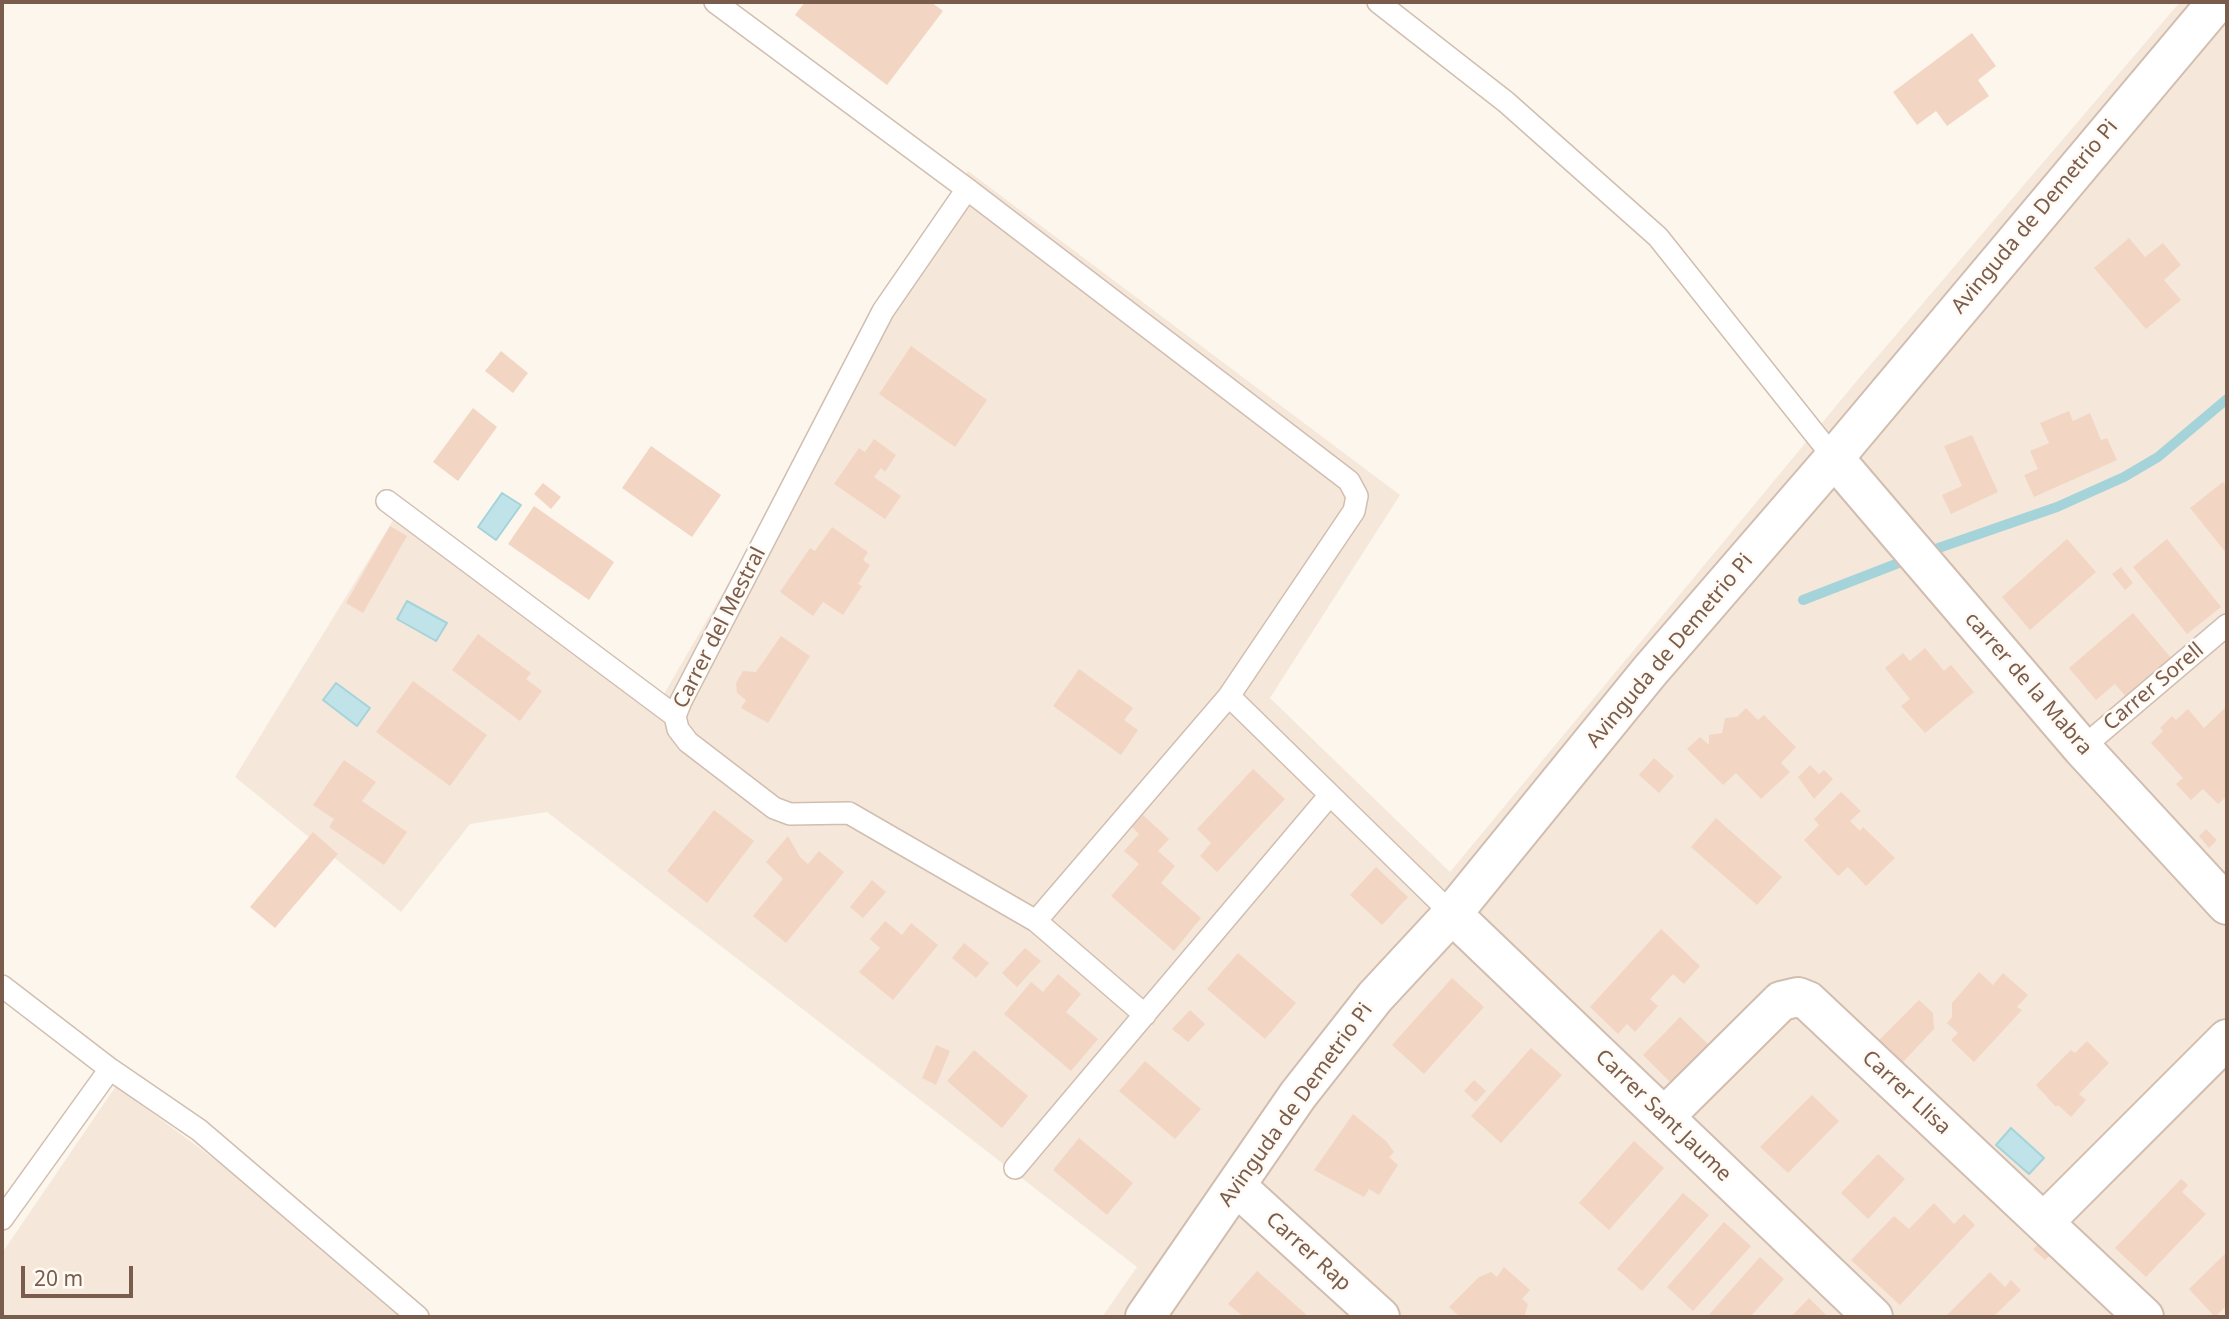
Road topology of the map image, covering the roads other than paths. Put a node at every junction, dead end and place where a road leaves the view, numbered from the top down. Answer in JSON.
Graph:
{"nodes":[{"id":1,"x":715,"y":2,"type":"edge"},
{"id":2,"x":1378,"y":2,"type":"edge"},
{"id":3,"x":2217,"y":2,"type":"edge"},
{"id":4,"x":967,"y":188,"type":"junction"},
{"id":5,"x":1834,"y":458,"type":"junction"},
{"id":6,"x":387,"y":501,"type":"dead end"},
{"id":7,"x":2227,"y":625,"type":"edge"},
{"id":8,"x":1229,"y":696,"type":"junction"},
{"id":9,"x":675,"y":716,"type":"junction"},
{"id":10,"x":2082,"y":748,"type":"junction"},
{"id":11,"x":1329,"y":796,"type":"junction"},
{"id":12,"x":2227,"y":905,"type":"edge"},
{"id":13,"x":1452,"y":914,"type":"junction"},
{"id":14,"x":1036,"y":921,"type":"junction"},
{"id":15,"x":2,"y":986,"type":"edge"},
{"id":16,"x":1145,"y":1015,"type":"junction"},
{"id":17,"x":2227,"y":1039,"type":"edge"},
{"id":18,"x":110,"y":1069,"type":"junction"},
{"id":19,"x":1664,"y":1117,"type":"junction"},
{"id":20,"x":1015,"y":1168,"type":"dead end"},
{"id":21,"x":1236,"y":1186,"type":"junction"},
{"id":22,"x":2,"y":1219,"type":"edge"},
{"id":23,"x":2044,"y":1222,"type":"junction"},
{"id":24,"x":418,"y":1317,"type":"edge"},
{"id":25,"x":1145,"y":1317,"type":"edge"},
{"id":26,"x":1380,"y":1317,"type":"edge"},
{"id":27,"x":1873,"y":1317,"type":"edge"},
{"id":28,"x":2144,"y":1317,"type":"edge"}],
"edges":[{"from":1,"to":4,"type":"lane"},
{"from":2,"to":5,"type":"lane"},
{"from":3,"to":5,"type":"street","name":"Avinguda de Demetrio Pi"},
{"from":4,"to":8,"type":"lane"},
{"from":4,"to":9,"type":"lane","name":"Carrer del Mestral"},
{"from":5,"to":10,"type":"street","name":"carrer de la Mabra"},
{"from":5,"to":13,"type":"street","name":"Avinguda de Demetrio Pi"},
{"from":6,"to":9,"type":"lane"},
{"from":7,"to":10,"type":"lane","name":"Carrer Sorell"},
{"from":8,"to":11,"type":"lane"},
{"from":8,"to":14,"type":"lane"},
{"from":9,"to":14,"type":"lane","name":"Carrer del Mestral"},
{"from":10,"to":12,"type":"street","name":"carrer de la Mabra"},
{"from":11,"to":13,"type":"lane"},
{"from":11,"to":16,"type":"lane"},
{"from":13,"to":19,"type":"street","name":"Carrer Sant Jaume"},
{"from":13,"to":21,"type":"street","name":"Avinguda de Demetrio Pi"},
{"from":14,"to":16,"type":"lane","name":"Carrer del Mestral"},
{"from":15,"to":18,"type":"lane"},
{"from":16,"to":20,"type":"lane"},
{"from":17,"to":23,"type":"street"},
{"from":18,"to":22,"type":"lane"},
{"from":18,"to":24,"type":"lane"},
{"from":19,"to":23,"type":"street","name":"Carrer Llisa"},
{"from":19,"to":27,"type":"street","name":"Carrer Sant Jaume"},
{"from":21,"to":25,"type":"street","name":"Avinguda de Demetrio Pi"},
{"from":21,"to":26,"type":"street","name":"Carrer Rap"},
{"from":23,"to":28,"type":"street","name":"Carrer Llisa"}]}
